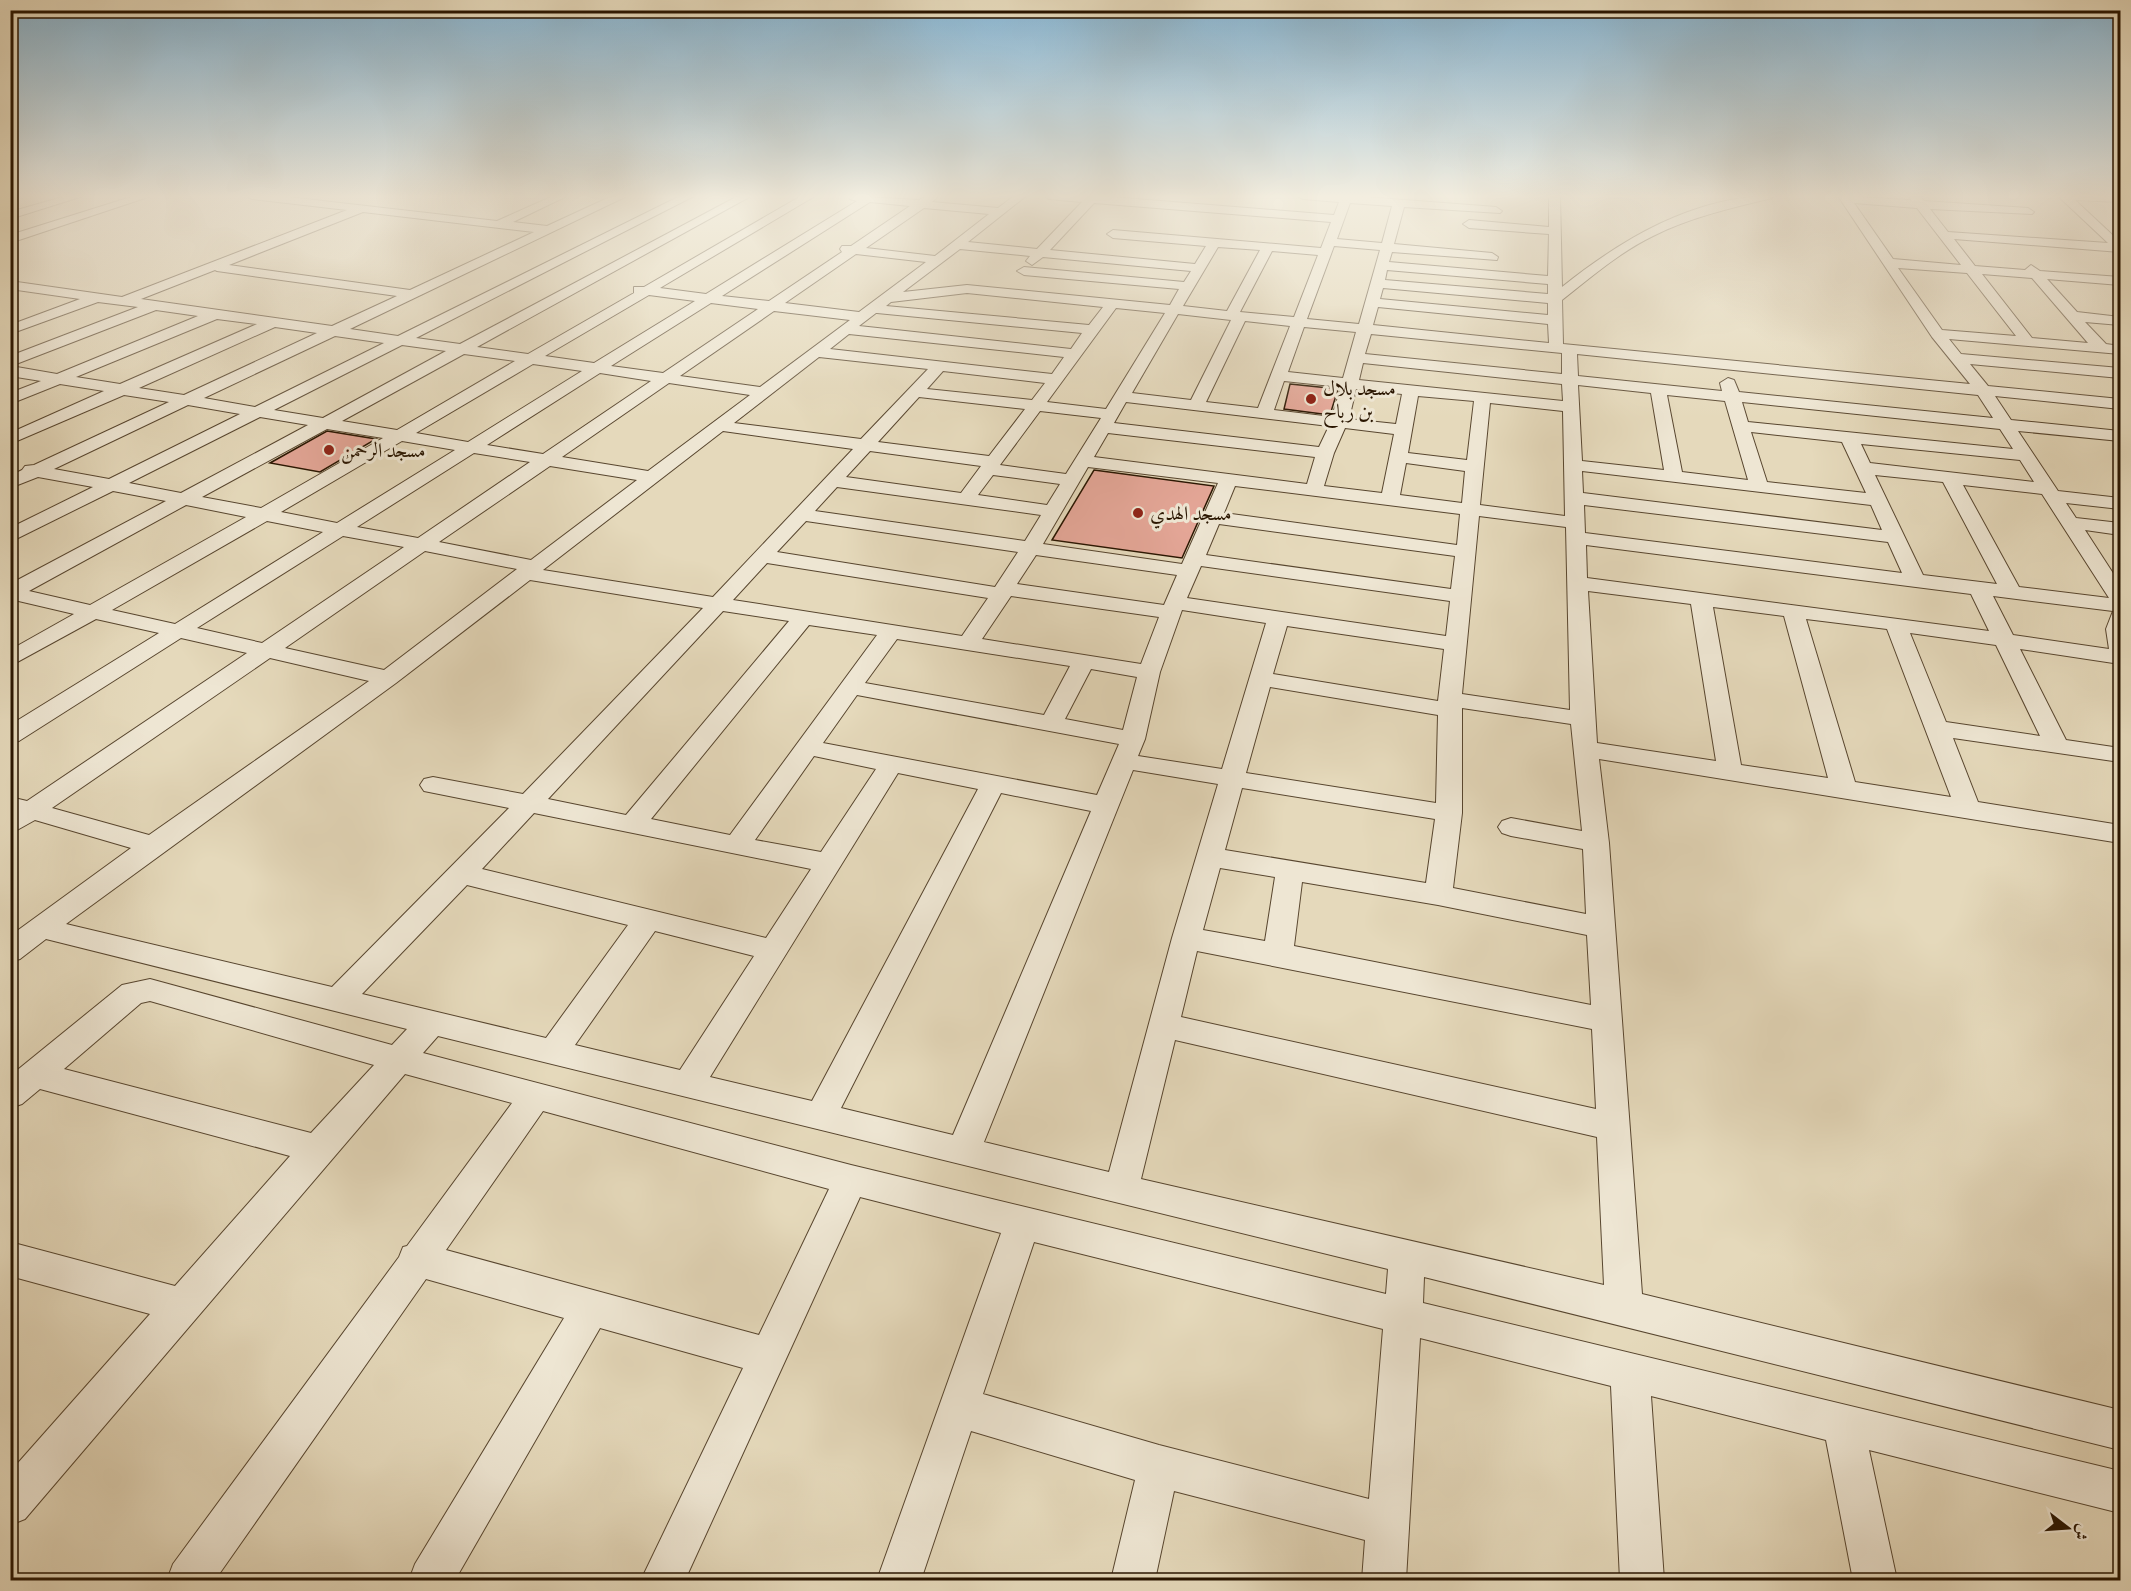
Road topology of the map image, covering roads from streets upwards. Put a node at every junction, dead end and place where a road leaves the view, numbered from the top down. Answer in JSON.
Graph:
{"nodes":[{"id":1,"x":202,"y":270,"type":"edge"},
{"id":2,"x":243,"y":270,"type":"edge"},
{"id":3,"x":460,"y":270,"type":"edge"},
{"id":4,"x":486,"y":270,"type":"edge"},
{"id":5,"x":541,"y":270,"type":"edge"},
{"id":6,"x":609,"y":270,"type":"edge"},
{"id":7,"x":680,"y":270,"type":"edge"},
{"id":8,"x":751,"y":270,"type":"edge"},
{"id":9,"x":822,"y":270,"type":"edge"},
{"id":10,"x":925,"y":270,"type":"edge"},
{"id":11,"x":1197,"y":270,"type":"edge"},
{"id":12,"x":1257,"y":270,"type":"edge"},
{"id":13,"x":1316,"y":270,"type":"edge"},
{"id":14,"x":1379,"y":270,"type":"edge"},
{"id":15,"x":1438,"y":270,"type":"edge"},
{"id":16,"x":1491,"y":270,"type":"edge"},
{"id":17,"x":1556,"y":270,"type":"edge"},
{"id":18,"x":1594,"y":270,"type":"edge"},
{"id":19,"x":1895,"y":270,"type":"edge"},
{"id":20,"x":1973,"y":270,"type":"edge"},
{"id":21,"x":1976,"y":270,"type":"edge"},
{"id":22,"x":2034,"y":270,"type":"edge"},
{"id":23,"x":1024,"y":271,"type":"joint"},
{"id":24,"x":1491,"y":275,"type":"junction"},
{"id":25,"x":2036,"y":275,"type":"junction"},
{"id":26,"x":530,"y":276,"type":"junction"},
{"id":27,"x":2100,"y":280,"type":"junction"},
{"id":28,"x":1556,"y":281,"type":"junction"},
{"id":29,"x":2121,"y":281,"type":"edge"},
{"id":30,"x":585,"y":283,"type":"junction"},
{"id":31,"x":1375,"y":283,"type":"junction"},
{"id":32,"x":10,"y":285,"type":"edge"},
{"id":33,"x":1188,"y":286,"type":"junction"},
{"id":34,"x":45,"y":290,"type":"junction"},
{"id":35,"x":644,"y":291,"type":"junction"},
{"id":36,"x":1003,"y":292,"type":"junction"},
{"id":37,"x":410,"y":294,"type":"junction"},
{"id":38,"x":2114,"y":294,"type":"dead end"},
{"id":39,"x":96,"y":298,"type":"junction"},
{"id":40,"x":707,"y":298,"type":"junction"},
{"id":41,"x":1555,"y":299,"type":"junction"},
{"id":42,"x":19,"y":300,"type":"dead end"},
{"id":43,"x":123,"y":302,"type":"junction"},
{"id":44,"x":1370,"y":302,"type":"junction"},
{"id":45,"x":1112,"y":304,"type":"junction"},
{"id":46,"x":154,"y":306,"type":"junction"},
{"id":47,"x":769,"y":306,"type":"junction"},
{"id":48,"x":875,"y":308,"type":"junction"},
{"id":49,"x":1174,"y":310,"type":"junction"},
{"id":50,"x":213,"y":315,"type":"junction"},
{"id":51,"x":2073,"y":316,"type":"junction"},
{"id":52,"x":1235,"y":317,"type":"junction"},
{"id":53,"x":1555,"y":320,"type":"junction"},
{"id":54,"x":2121,"y":321,"type":"edge"},
{"id":55,"x":273,"y":323,"type":"junction"},
{"id":56,"x":1299,"y":323,"type":"junction"},
{"id":57,"x":846,"y":329,"type":"junction"},
{"id":58,"x":1365,"y":329,"type":"junction"},
{"id":59,"x":10,"y":330,"type":"edge"},
{"id":60,"x":1092,"y":330,"type":"junction"},
{"id":61,"x":331,"y":331,"type":"junction"},
{"id":62,"x":1937,"y":334,"type":"junction"},
{"id":63,"x":399,"y":340,"type":"junction"},
{"id":64,"x":2028,"y":342,"type":"junction"},
{"id":65,"x":1563,"y":349,"type":"junction"},
{"id":66,"x":2102,"y":349,"type":"junction"},
{"id":67,"x":460,"y":350,"type":"junction"},
{"id":68,"x":2121,"y":350,"type":"edge"},
{"id":69,"x":816,"y":352,"type":"junction"},
{"id":70,"x":1074,"y":354,"type":"junction"},
{"id":71,"x":1355,"y":358,"type":"junction"},
{"id":72,"x":1956,"y":358,"type":"junction"},
{"id":73,"x":525,"y":360,"type":"junction"},
{"id":74,"x":10,"y":362,"type":"edge"},
{"id":75,"x":1723,"y":365,"type":"junction"},
{"id":76,"x":939,"y":366,"type":"junction"},
{"id":77,"x":595,"y":370,"type":"junction"},
{"id":78,"x":10,"y":371,"type":"edge"},
{"id":79,"x":2121,"y":373,"type":"edge"},
{"id":80,"x":1279,"y":376,"type":"junction"},
{"id":81,"x":59,"y":378,"type":"junction"},
{"id":82,"x":663,"y":379,"type":"junction"},
{"id":83,"x":1054,"y":380,"type":"junction"},
{"id":84,"x":1571,"y":380,"type":"junction"},
{"id":85,"x":1350,"y":384,"type":"junction"},
{"id":86,"x":122,"y":389,"type":"junction"},
{"id":87,"x":1658,"y":389,"type":"junction"},
{"id":88,"x":1983,"y":390,"type":"junction"},
{"id":89,"x":1412,"y":391,"type":"junction"},
{"id":90,"x":763,"y":392,"type":"junction"},
{"id":91,"x":915,"y":392,"type":"junction"},
{"id":92,"x":1731,"y":396,"type":"junction"},
{"id":93,"x":1121,"y":397,"type":"junction"},
{"id":94,"x":1482,"y":398,"type":"junction"},
{"id":95,"x":10,"y":399,"type":"edge"},
{"id":96,"x":188,"y":399,"type":"junction"},
{"id":97,"x":2121,"y":404,"type":"edge"},
{"id":98,"x":1035,"y":405,"type":"junction"},
{"id":99,"x":1196,"y":406,"type":"junction"},
{"id":100,"x":1572,"y":407,"type":"junction"},
{"id":101,"x":257,"y":411,"type":"junction"},
{"id":102,"x":1264,"y":414,"type":"junction"},
{"id":103,"x":1107,"y":421,"type":"junction"},
{"id":104,"x":325,"y":423,"type":"junction"},
{"id":105,"x":1339,"y":423,"type":"junction"},
{"id":106,"x":2006,"y":424,"type":"junction"},
{"id":107,"x":720,"y":426,"type":"junction"},
{"id":108,"x":1741,"y":426,"type":"junction"},
{"id":109,"x":1404,"y":430,"type":"junction"},
{"id":110,"x":400,"y":436,"type":"junction"},
{"id":111,"x":1849,"y":438,"type":"junction"},
{"id":112,"x":10,"y":439,"type":"edge"},
{"id":113,"x":2118,"y":443,"type":"edge"},
{"id":114,"x":866,"y":446,"type":"junction"},
{"id":115,"x":471,"y":447,"type":"junction"},
{"id":116,"x":1325,"y":453,"type":"junction"},
{"id":117,"x":2028,"y":456,"type":"junction"},
{"id":118,"x":1400,"y":457,"type":"junction"},
{"id":119,"x":544,"y":459,"type":"junction"},
{"id":120,"x":1083,"y":461,"type":"junction"},
{"id":121,"x":1574,"y":465,"type":"junction"},
{"id":122,"x":10,"y":466,"type":"edge"},
{"id":123,"x":991,"y":466,"type":"junction"},
{"id":124,"x":1476,"y":467,"type":"junction"},
{"id":125,"x":1863,"y":468,"type":"junction"},
{"id":126,"x":36,"y":471,"type":"junction"},
{"id":127,"x":1674,"y":476,"type":"junction"},
{"id":128,"x":651,"y":477,"type":"junction"},
{"id":129,"x":1950,"y":478,"type":"junction"},
{"id":130,"x":1229,"y":479,"type":"junction"},
{"id":131,"x":1071,"y":480,"type":"junction"},
{"id":132,"x":834,"y":481,"type":"junction"},
{"id":133,"x":10,"y":483,"type":"edge"},
{"id":134,"x":109,"y":485,"type":"junction"},
{"id":135,"x":1759,"y":486,"type":"junction"},
{"id":136,"x":1314,"y":490,"type":"junction"},
{"id":137,"x":2052,"y":492,"type":"junction"},
{"id":138,"x":1575,"y":498,"type":"junction"},
{"id":139,"x":966,"y":499,"type":"junction"},
{"id":140,"x":184,"y":500,"type":"junction"},
{"id":141,"x":1390,"y":500,"type":"junction"},
{"id":142,"x":1876,"y":500,"type":"junction"},
{"id":143,"x":2121,"y":503,"type":"edge"},
{"id":144,"x":1471,"y":510,"type":"junction"},
{"id":145,"x":1053,"y":511,"type":"junction"},
{"id":146,"x":265,"y":514,"type":"junction"},
{"id":147,"x":802,"y":515,"type":"junction"},
{"id":148,"x":1213,"y":517,"type":"junction"},
{"id":149,"x":2072,"y":523,"type":"junction"},
{"id":150,"x":341,"y":528,"type":"junction"},
{"id":151,"x":2121,"y":529,"type":"edge"},
{"id":152,"x":1576,"y":531,"type":"junction"},
{"id":153,"x":10,"y":536,"type":"edge"},
{"id":154,"x":1895,"y":537,"type":"junction"},
{"id":155,"x":421,"y":544,"type":"junction"},
{"id":156,"x":1030,"y":549,"type":"junction"},
{"id":157,"x":1466,"y":552,"type":"junction"},
{"id":158,"x":763,"y":556,"type":"junction"},
{"id":159,"x":1192,"y":565,"type":"junction"},
{"id":160,"x":529,"y":570,"type":"junction"},
{"id":161,"x":1916,"y":581,"type":"junction"},
{"id":162,"x":1577,"y":584,"type":"junction"},
{"id":163,"x":1980,"y":589,"type":"junction"},
{"id":164,"x":1003,"y":591,"type":"junction"},
{"id":165,"x":11,"y":593,"type":"edge"},
{"id":166,"x":2012,"y":593,"type":"junction"},
{"id":167,"x":1460,"y":596,"type":"junction"},
{"id":168,"x":1701,"y":599,"type":"junction"},
{"id":169,"x":2121,"y":599,"type":"edge"},
{"id":170,"x":717,"y":604,"type":"junction"},
{"id":171,"x":2121,"y":606,"type":"edge"},
{"id":172,"x":1173,"y":608,"type":"junction"},
{"id":173,"x":1793,"y":610,"type":"junction"},
{"id":174,"x":92,"y":611,"type":"junction"},
{"id":175,"x":2121,"y":616,"type":"edge"},
{"id":176,"x":803,"y":618,"type":"junction"},
{"id":177,"x":1278,"y":618,"type":"junction"},
{"id":178,"x":1896,"y":624,"type":"junction"},
{"id":179,"x":177,"y":630,"type":"junction"},
{"id":180,"x":891,"y":631,"type":"junction"},
{"id":181,"x":2004,"y":640,"type":"junction"},
{"id":182,"x":969,"y":642,"type":"junction"},
{"id":183,"x":1456,"y":644,"type":"junction"},
{"id":184,"x":2121,"y":649,"type":"edge"},
{"id":185,"x":264,"y":650,"type":"junction"},
{"id":186,"x":2121,"y":657,"type":"edge"},
{"id":187,"x":10,"y":659,"type":"edge"},
{"id":188,"x":1084,"y":661,"type":"junction"},
{"id":189,"x":1149,"y":672,"type":"junction"},
{"id":190,"x":388,"y":678,"type":"junction"},
{"id":191,"x":1262,"y":679,"type":"junction"},
{"id":192,"x":852,"y":687,"type":"junction"},
{"id":193,"x":1449,"y":704,"type":"junction"},
{"id":194,"x":1582,"y":719,"type":"junction"},
{"id":195,"x":1051,"y":724,"type":"junction"},
{"id":196,"x":1935,"y":728,"type":"junction"},
{"id":197,"x":10,"y":736,"type":"edge"},
{"id":198,"x":2056,"y":745,"type":"junction"},
{"id":199,"x":808,"y":747,"type":"junction"},
{"id":200,"x":1585,"y":749,"type":"junction"},
{"id":201,"x":1128,"y":750,"type":"junction"},
{"id":202,"x":2121,"y":755,"type":"edge"},
{"id":203,"x":891,"y":764,"type":"junction"},
{"id":204,"x":1730,"y":771,"type":"junction"},
{"id":205,"x":1233,"y":779,"type":"junction"},
{"id":206,"x":994,"y":783,"type":"junction"},
{"id":207,"x":433,"y":785,"type":"dead end"},
{"id":208,"x":1844,"y":788,"type":"junction"},
{"id":209,"x":527,"y":804,"type":"junction"},
{"id":210,"x":1105,"y":805,"type":"junction"},
{"id":211,"x":1968,"y":808,"type":"junction"},
{"id":212,"x":17,"y":813,"type":"edge"},
{"id":213,"x":1449,"y":813,"type":"junction"},
{"id":214,"x":632,"y":825,"type":"junction"},
{"id":215,"x":1511,"y":827,"type":"dead end"},
{"id":216,"x":2121,"y":834,"type":"edge"},
{"id":217,"x":1596,"y":843,"type":"junction"},
{"id":218,"x":153,"y":845,"type":"junction"},
{"id":219,"x":737,"y":845,"type":"junction"},
{"id":220,"x":1210,"y":857,"type":"junction"},
{"id":221,"x":828,"y":863,"type":"junction"},
{"id":222,"x":1290,"y":871,"type":"junction"},
{"id":223,"x":462,"y":874,"type":"junction"},
{"id":224,"x":1438,"y":895,"type":"junction"},
{"id":225,"x":648,"y":920,"type":"junction"},
{"id":226,"x":1601,"y":927,"type":"junction"},
{"id":227,"x":41,"y":928,"type":"junction"},
{"id":228,"x":1186,"y":938,"type":"junction"},
{"id":229,"x":773,"y":950,"type":"junction"},
{"id":230,"x":10,"y":951,"type":"edge"},
{"id":231,"x":1278,"y":954,"type":"junction"},
{"id":232,"x":337,"y":1001,"type":"junction"},
{"id":233,"x":1607,"y":1020,"type":"junction"},
{"id":234,"x":431,"y":1023,"type":"junction"},
{"id":235,"x":1164,"y":1025,"type":"junction"},
{"id":236,"x":553,"y":1052,"type":"junction"},
{"id":237,"x":398,"y":1059,"type":"junction"},
{"id":238,"x":34,"y":1074,"type":"junction"},
{"id":239,"x":688,"y":1085,"type":"junction"},
{"id":240,"x":10,"y":1095,"type":"edge"},
{"id":241,"x":535,"y":1096,"type":"junction"},
{"id":242,"x":820,"y":1117,"type":"junction"},
{"id":243,"x":1615,"y":1126,"type":"junction"},
{"id":244,"x":317,"y":1149,"type":"junction"},
{"id":245,"x":963,"y":1152,"type":"junction"},
{"id":246,"x":851,"y":1179,"type":"junction"},
{"id":247,"x":1121,"y":1190,"type":"junction"},
{"id":248,"x":1023,"y":1223,"type":"junction"},
{"id":249,"x":1407,"y":1258,"type":"junction"},
{"id":250,"x":416,"y":1259,"type":"junction"},
{"id":251,"x":15,"y":1266,"type":"edge"},
{"id":252,"x":181,"y":1305,"type":"junction"},
{"id":253,"x":592,"y":1306,"type":"junction"},
{"id":254,"x":1624,"y":1306,"type":"junction"},
{"id":255,"x":1403,"y":1317,"type":"junction"},
{"id":256,"x":768,"y":1356,"type":"junction"},
{"id":257,"x":1630,"y":1372,"type":"junction"},
{"id":258,"x":959,"y":1407,"type":"junction"},
{"id":259,"x":1844,"y":1426,"type":"junction"},
{"id":260,"x":2121,"y":1430,"type":"edge"},
{"id":261,"x":1159,"y":1466,"type":"junction"},
{"id":262,"x":2121,"y":1492,"type":"edge"},
{"id":263,"x":10,"y":1504,"type":"edge"},
{"id":264,"x":1388,"y":1525,"type":"junction"},
{"id":265,"x":189,"y":1581,"type":"edge"},
{"id":266,"x":431,"y":1581,"type":"edge"},
{"id":267,"x":663,"y":1581,"type":"edge"},
{"id":268,"x":899,"y":1581,"type":"edge"},
{"id":269,"x":1133,"y":1581,"type":"edge"},
{"id":270,"x":1384,"y":1581,"type":"edge"},
{"id":271,"x":1642,"y":1581,"type":"edge"},
{"id":272,"x":1875,"y":1581,"type":"edge"}],
"edges":[{"from":1,"to":43,"type":"street"},
{"from":2,"to":37,"type":"street"},
{"from":3,"to":37,"type":"street"},
{"from":4,"to":26,"type":"street"},
{"from":5,"to":26,"type":"street"},
{"from":6,"to":30,"type":"street"},
{"from":7,"to":35,"type":"street"},
{"from":8,"to":40,"type":"street"},
{"from":9,"to":47,"type":"street"},
{"from":10,"to":48,"type":"street"},
{"from":11,"to":33,"type":"street"},
{"from":12,"to":52,"type":"street"},
{"from":13,"to":56,"type":"street"},
{"from":14,"to":31,"type":"street"},
{"from":15,"to":24,"type":"street"},
{"from":16,"to":24,"type":"street"},
{"from":17,"to":28,"type":"street"},
{"from":18,"to":41,"type":"street"},
{"from":19,"to":62,"type":"street"},
{"from":20,"to":64,"type":"street"},
{"from":21,"to":25,"type":"street"},
{"from":22,"to":25,"type":"street"},
{"from":23,"to":33,"type":"street"},
{"from":23,"to":36,"type":"street"},
{"from":24,"to":28,"type":"street"},
{"from":25,"to":27,"type":"street"},
{"from":25,"to":51,"type":"street"},
{"from":26,"to":30,"type":"street"},
{"from":26,"to":63,"type":"street"},
{"from":27,"to":29,"type":"street"},
{"from":27,"to":38,"type":"street"},
{"from":28,"to":41,"type":"street"},
{"from":30,"to":35,"type":"street"},
{"from":30,"to":67,"type":"street"},
{"from":31,"to":41,"type":"street"},
{"from":31,"to":44,"type":"street"},
{"from":32,"to":34,"type":"street"},
{"from":33,"to":49,"type":"street"},
{"from":34,"to":39,"type":"street"},
{"from":34,"to":42,"type":"street"},
{"from":35,"to":40,"type":"street"},
{"from":35,"to":73,"type":"street"},
{"from":36,"to":45,"type":"street"},
{"from":36,"to":48,"type":"street"},
{"from":37,"to":61,"type":"street"},
{"from":39,"to":43,"type":"street"},
{"from":39,"to":59,"type":"street"},
{"from":40,"to":47,"type":"street"},
{"from":40,"to":77,"type":"street"},
{"from":41,"to":53,"type":"street"},
{"from":43,"to":46,"type":"street"},
{"from":44,"to":53,"type":"street"},
{"from":44,"to":58,"type":"street"},
{"from":45,"to":49,"type":"street"},
{"from":45,"to":60,"type":"street"},
{"from":46,"to":50,"type":"street"},
{"from":46,"to":74,"type":"street"},
{"from":47,"to":48,"type":"street"},
{"from":47,"to":82,"type":"street"},
{"from":48,"to":57,"type":"street"},
{"from":48,"to":60,"type":"street"},
{"from":49,"to":52,"type":"street"},
{"from":49,"to":93,"type":"street"},
{"from":50,"to":55,"type":"street"},
{"from":50,"to":81,"type":"street"},
{"from":51,"to":54,"type":"street"},
{"from":51,"to":66,"type":"street"},
{"from":52,"to":56,"type":"street"},
{"from":52,"to":99,"type":"street"},
{"from":53,"to":65,"type":"street"},
{"from":55,"to":61,"type":"street"},
{"from":55,"to":86,"type":"street"},
{"from":56,"to":58,"type":"street"},
{"from":56,"to":80,"type":"street"},
{"from":57,"to":69,"type":"street"},
{"from":57,"to":70,"type":"street"},
{"from":58,"to":65,"type":"street"},
{"from":58,"to":71,"type":"street"},
{"from":60,"to":70,"type":"street"},
{"from":61,"to":63,"type":"street"},
{"from":61,"to":96,"type":"street"},
{"from":62,"to":64,"type":"street"},
{"from":62,"to":72,"type":"street"},
{"from":63,"to":67,"type":"street"},
{"from":63,"to":101,"type":"street"},
{"from":64,"to":66,"type":"street"},
{"from":65,"to":75,"type":"street"},
{"from":65,"to":84,"type":"street"},
{"from":66,"to":68,"type":"street"},
{"from":67,"to":73,"type":"street"},
{"from":67,"to":104,"type":"street"},
{"from":69,"to":76,"type":"street"},
{"from":69,"to":90,"type":"street"},
{"from":70,"to":83,"type":"street"},
{"from":71,"to":84,"type":"street"},
{"from":71,"to":85,"type":"street"},
{"from":72,"to":79,"type":"street"},
{"from":72,"to":88,"type":"street"},
{"from":73,"to":77,"type":"street"},
{"from":73,"to":110,"type":"street"},
{"from":75,"to":88,"type":"street"},
{"from":75,"to":92,"type":"street"},
{"from":76,"to":83,"type":"street"},
{"from":76,"to":91,"type":"street"},
{"from":77,"to":82,"type":"street"},
{"from":77,"to":115,"type":"street"},
{"from":78,"to":81,"type":"street"},
{"from":80,"to":85,"type":"street"},
{"from":80,"to":102,"type":"street"},
{"from":81,"to":86,"type":"street"},
{"from":81,"to":95,"type":"street"},
{"from":82,"to":90,"type":"street"},
{"from":82,"to":119,"type":"street"},
{"from":83,"to":98,"type":"street"},
{"from":84,"to":87,"type":"street"},
{"from":84,"to":100,"type":"street"},
{"from":85,"to":89,"type":"street"},
{"from":85,"to":105,"type":"street"},
{"from":86,"to":96,"type":"street"},
{"from":86,"to":112,"type":"street"},
{"from":87,"to":92,"type":"street"},
{"from":87,"to":127,"type":"street"},
{"from":88,"to":97,"type":"street"},
{"from":88,"to":106,"type":"street"},
{"from":89,"to":94,"type":"street"},
{"from":89,"to":109,"type":"street"},
{"from":90,"to":107,"type":"street"},
{"from":91,"to":98,"type":"street"},
{"from":91,"to":114,"type":"street"},
{"from":92,"to":106,"type":"street"},
{"from":92,"to":108,"type":"street"},
{"from":93,"to":99,"type":"street"},
{"from":93,"to":103,"type":"street"},
{"from":94,"to":100,"type":"street"},
{"from":94,"to":124,"type":"street"},
{"from":96,"to":101,"type":"street"},
{"from":96,"to":126,"type":"street"},
{"from":98,"to":103,"type":"street"},
{"from":98,"to":123,"type":"street"},
{"from":99,"to":102,"type":"street"},
{"from":100,"to":121,"type":"street"},
{"from":101,"to":104,"type":"street"},
{"from":101,"to":134,"type":"street"},
{"from":102,"to":105,"type":"street"},
{"from":103,"to":116,"type":"street"},
{"from":103,"to":120,"type":"street"},
{"from":104,"to":110,"type":"street"},
{"from":104,"to":140,"type":"street"},
{"from":105,"to":109,"type":"street"},
{"from":105,"to":116,"type":"street"},
{"from":106,"to":113,"type":"street"},
{"from":106,"to":117,"type":"street"},
{"from":107,"to":114,"type":"street"},
{"from":107,"to":128,"type":"street"},
{"from":108,"to":111,"type":"street"},
{"from":108,"to":135,"type":"street"},
{"from":109,"to":118,"type":"street"},
{"from":110,"to":115,"type":"street"},
{"from":110,"to":146,"type":"street"},
{"from":111,"to":117,"type":"street"},
{"from":111,"to":125,"type":"street"},
{"from":114,"to":123,"type":"street"},
{"from":114,"to":132,"type":"street"},
{"from":115,"to":119,"type":"street"},
{"from":115,"to":150,"type":"street"},
{"from":116,"to":136,"type":"street"},
{"from":117,"to":137,"type":"street"},
{"from":118,"to":124,"type":"street"},
{"from":118,"to":141,"type":"street"},
{"from":119,"to":128,"type":"street"},
{"from":119,"to":155,"type":"street"},
{"from":120,"to":130,"type":"street"},
{"from":120,"to":131,"type":"street"},
{"from":121,"to":127,"type":"street"},
{"from":121,"to":138,"type":"street"},
{"from":122,"to":126,"type":"street"},
{"from":123,"to":131,"type":"street"},
{"from":123,"to":139,"type":"street"},
{"from":124,"to":144,"type":"street"},
{"from":125,"to":129,"type":"street"},
{"from":125,"to":142,"type":"street"},
{"from":126,"to":133,"type":"street"},
{"from":126,"to":134,"type":"street"},
{"from":127,"to":135,"type":"street"},
{"from":128,"to":160,"type":"street"},
{"from":129,"to":137,"type":"street"},
{"from":129,"to":166,"type":"street"},
{"from":130,"to":136,"type":"street"},
{"from":130,"to":148,"type":"street"},
{"from":131,"to":145,"type":"street"},
{"from":132,"to":139,"type":"street"},
{"from":132,"to":147,"type":"street"},
{"from":134,"to":140,"type":"street"},
{"from":134,"to":153,"type":"street"},
{"from":135,"to":142,"type":"street"},
{"from":136,"to":141,"type":"street"},
{"from":137,"to":143,"type":"street"},
{"from":137,"to":149,"type":"street"},
{"from":138,"to":152,"type":"street"},
{"from":138,"to":154,"type":"street"},
{"from":139,"to":145,"type":"street"},
{"from":140,"to":146,"type":"street"},
{"from":140,"to":165,"type":"street"},
{"from":141,"to":144,"type":"street"},
{"from":142,"to":154,"type":"street"},
{"from":144,"to":152,"type":"street"},
{"from":144,"to":157,"type":"street"},
{"from":145,"to":156,"type":"street"},
{"from":146,"to":150,"type":"street"},
{"from":146,"to":174,"type":"street"},
{"from":147,"to":156,"type":"street"},
{"from":147,"to":158,"type":"street"},
{"from":148,"to":157,"type":"street"},
{"from":148,"to":159,"type":"street"},
{"from":149,"to":151,"type":"street"},
{"from":149,"to":169,"type":"street"},
{"from":150,"to":155,"type":"street"},
{"from":150,"to":179,"type":"street"},
{"from":152,"to":161,"type":"street"},
{"from":152,"to":162,"type":"street"},
{"from":154,"to":161,"type":"street"},
{"from":155,"to":160,"type":"street"},
{"from":155,"to":185,"type":"street"},
{"from":156,"to":159,"type":"street"},
{"from":156,"to":164,"type":"street"},
{"from":157,"to":167,"type":"street"},
{"from":158,"to":164,"type":"street"},
{"from":158,"to":170,"type":"street"},
{"from":159,"to":167,"type":"street"},
{"from":159,"to":172,"type":"street"},
{"from":160,"to":170,"type":"street"},
{"from":160,"to":190,"type":"street"},
{"from":161,"to":163,"type":"street"},
{"from":162,"to":168,"type":"street"},
{"from":162,"to":194,"type":"street"},
{"from":163,"to":166,"type":"street"},
{"from":163,"to":181,"type":"street"},
{"from":164,"to":172,"type":"street"},
{"from":164,"to":182,"type":"street"},
{"from":165,"to":174,"type":"street"},
{"from":166,"to":171,"type":"street"},
{"from":167,"to":183,"type":"street"},
{"from":168,"to":173,"type":"street"},
{"from":168,"to":204,"type":"street"},
{"from":170,"to":176,"type":"street"},
{"from":170,"to":209,"type":"street"},
{"from":172,"to":177,"type":"street"},
{"from":172,"to":189,"type":"street"},
{"from":173,"to":178,"type":"street"},
{"from":173,"to":208,"type":"street"},
{"from":174,"to":179,"type":"street"},
{"from":174,"to":187,"type":"street"},
{"from":175,"to":184,"type":"street"},
{"from":176,"to":180,"type":"street"},
{"from":176,"to":214,"type":"street"},
{"from":177,"to":183,"type":"street"},
{"from":177,"to":191,"type":"street"},
{"from":178,"to":181,"type":"street"},
{"from":178,"to":196,"type":"street"},
{"from":179,"to":185,"type":"street"},
{"from":179,"to":197,"type":"street"},
{"from":180,"to":182,"type":"street"},
{"from":180,"to":192,"type":"street"},
{"from":181,"to":186,"type":"street"},
{"from":181,"to":198,"type":"street"},
{"from":182,"to":188,"type":"street"},
{"from":183,"to":193,"type":"street"},
{"from":185,"to":190,"type":"street"},
{"from":185,"to":212,"type":"street"},
{"from":188,"to":189,"type":"street"},
{"from":188,"to":195,"type":"street"},
{"from":189,"to":201,"type":"street"},
{"from":190,"to":218,"type":"street"},
{"from":191,"to":193,"type":"street"},
{"from":191,"to":205,"type":"street"},
{"from":192,"to":195,"type":"street"},
{"from":192,"to":199,"type":"street"},
{"from":193,"to":194,"type":"street"},
{"from":193,"to":213,"type":"street"},
{"from":194,"to":200,"type":"street"},
{"from":195,"to":201,"type":"street"},
{"from":196,"to":198,"type":"street"},
{"from":196,"to":211,"type":"street"},
{"from":198,"to":202,"type":"street"},
{"from":199,"to":203,"type":"street"},
{"from":199,"to":219,"type":"street"},
{"from":200,"to":204,"type":"street"},
{"from":200,"to":217,"type":"street"},
{"from":201,"to":205,"type":"street"},
{"from":201,"to":210,"type":"street"},
{"from":203,"to":206,"type":"street"},
{"from":203,"to":221,"type":"street"},
{"from":204,"to":208,"type":"street"},
{"from":205,"to":213,"type":"street"},
{"from":205,"to":220,"type":"street"},
{"from":206,"to":210,"type":"street"},
{"from":206,"to":242,"type":"street"},
{"from":207,"to":209,"type":"street"},
{"from":208,"to":211,"type":"street"},
{"from":209,"to":214,"type":"street"},
{"from":209,"to":223,"type":"street"},
{"from":210,"to":245,"type":"street"},
{"from":211,"to":216,"type":"street"},
{"from":212,"to":218,"type":"street"},
{"from":213,"to":224,"type":"street"},
{"from":214,"to":219,"type":"street"},
{"from":215,"to":217,"type":"street"},
{"from":217,"to":226,"type":"street"},
{"from":218,"to":227,"type":"street"},
{"from":219,"to":221,"type":"street"},
{"from":220,"to":222,"type":"street"},
{"from":220,"to":228,"type":"street"},
{"from":221,"to":229,"type":"street"},
{"from":222,"to":224,"type":"street"},
{"from":222,"to":231,"type":"street"},
{"from":223,"to":225,"type":"street"},
{"from":223,"to":232,"type":"street"},
{"from":224,"to":226,"type":"street"},
{"from":225,"to":229,"type":"street"},
{"from":225,"to":236,"type":"street"},
{"from":226,"to":233,"type":"street"},
{"from":227,"to":230,"type":"street"},
{"from":227,"to":232,"type":"street"},
{"from":228,"to":231,"type":"street"},
{"from":228,"to":235,"type":"street"},
{"from":229,"to":239,"type":"street"},
{"from":231,"to":233,"type":"street"},
{"from":232,"to":234,"type":"street"},
{"from":233,"to":243,"type":"street"},
{"from":234,"to":236,"type":"street"},
{"from":234,"to":237,"type":"street"},
{"from":235,"to":243,"type":"street"},
{"from":235,"to":247,"type":"street"},
{"from":236,"to":239,"type":"street"},
{"from":237,"to":238,"type":"street"},
{"from":237,"to":241,"type":"street"},
{"from":237,"to":244,"type":"street"},
{"from":238,"to":240,"type":"street"},
{"from":238,"to":244,"type":"street"},
{"from":239,"to":242,"type":"street"},
{"from":241,"to":246,"type":"street"},
{"from":241,"to":250,"type":"street"},
{"from":242,"to":245,"type":"street"},
{"from":243,"to":254,"type":"street"},
{"from":244,"to":252,"type":"street"},
{"from":245,"to":247,"type":"street"},
{"from":246,"to":248,"type":"street"},
{"from":246,"to":256,"type":"street"},
{"from":247,"to":249,"type":"street"},
{"from":248,"to":255,"type":"street"},
{"from":248,"to":258,"type":"street"},
{"from":249,"to":254,"type":"street"},
{"from":249,"to":255,"type":"street"},
{"from":250,"to":253,"type":"street"},
{"from":250,"to":265,"type":"street"},
{"from":251,"to":252,"type":"street"},
{"from":252,"to":263,"type":"street"},
{"from":253,"to":256,"type":"street"},
{"from":253,"to":266,"type":"street"},
{"from":254,"to":260,"type":"street"},
{"from":255,"to":257,"type":"street"},
{"from":255,"to":264,"type":"street"},
{"from":256,"to":267,"type":"street"},
{"from":257,"to":259,"type":"street"},
{"from":257,"to":271,"type":"street"},
{"from":258,"to":261,"type":"street"},
{"from":258,"to":268,"type":"street"},
{"from":259,"to":262,"type":"street"},
{"from":259,"to":272,"type":"street"},
{"from":261,"to":264,"type":"street"},
{"from":261,"to":269,"type":"street"},
{"from":264,"to":270,"type":"street"}]}
